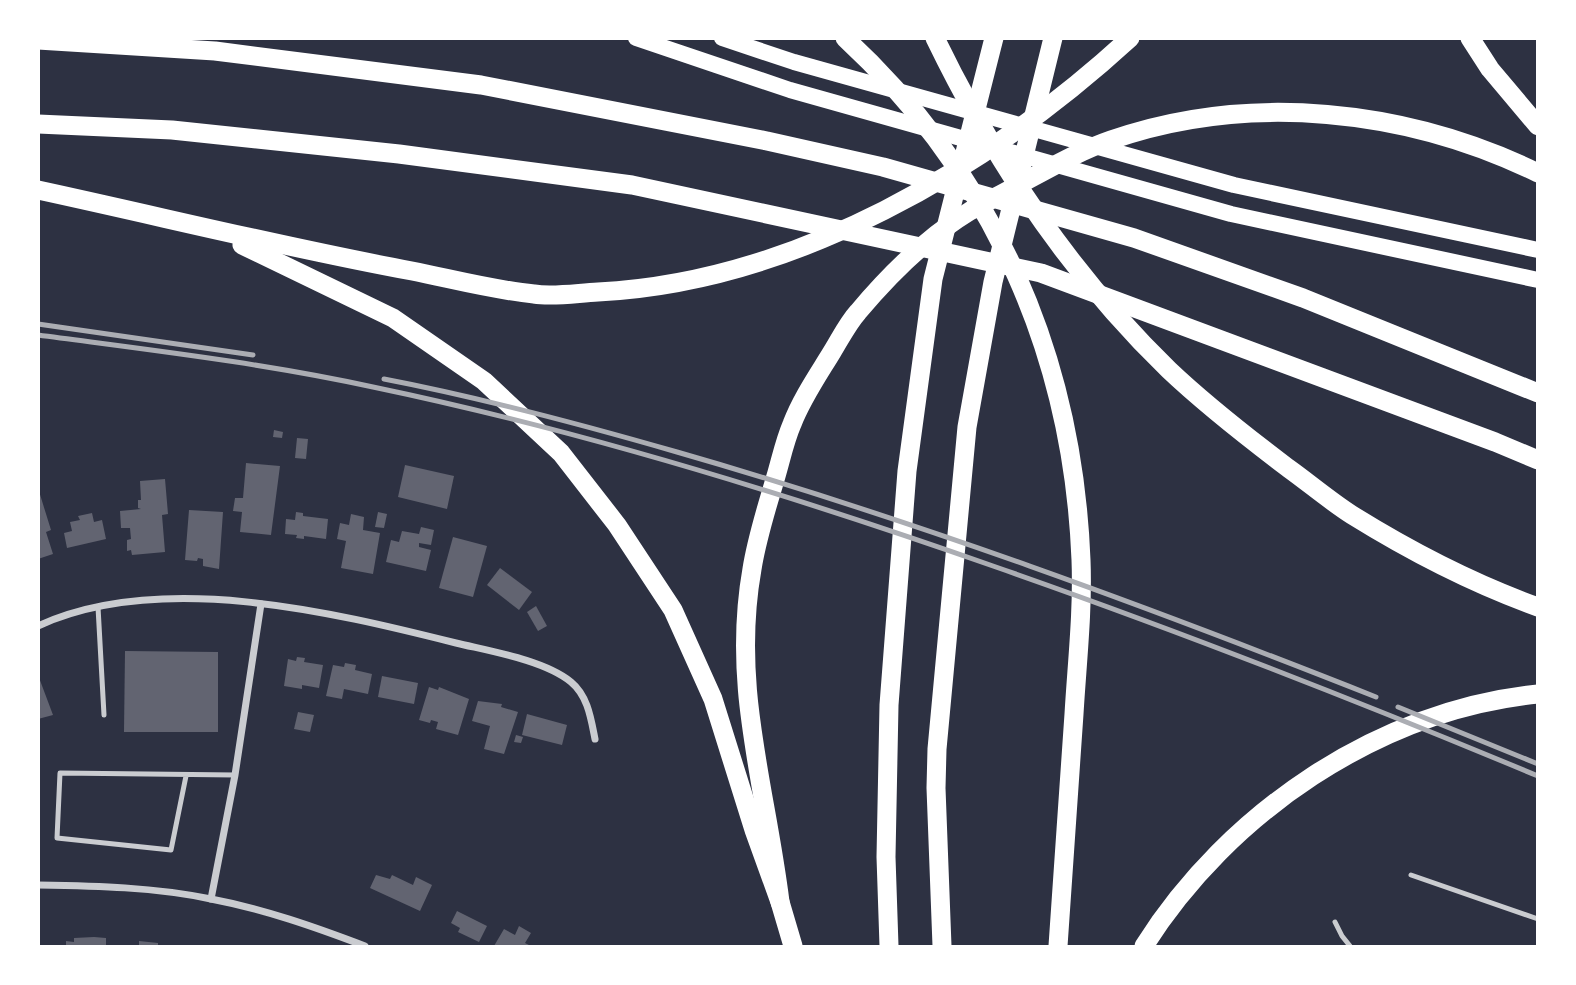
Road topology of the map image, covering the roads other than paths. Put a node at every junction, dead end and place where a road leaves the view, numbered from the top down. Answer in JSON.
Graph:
{"nodes":[{"id":1,"x":636,"y":38,"type":"edge"},
{"id":2,"x":722,"y":38,"type":"edge"},
{"id":3,"x":845,"y":38,"type":"edge"},
{"id":4,"x":935,"y":38,"type":"edge"},
{"id":5,"x":994,"y":38,"type":"edge"},
{"id":6,"x":1053,"y":38,"type":"edge"},
{"id":7,"x":1130,"y":38,"type":"edge"},
{"id":8,"x":1470,"y":38,"type":"edge"},
{"id":9,"x":38,"y":40,"type":"edge"},
{"id":10,"x":38,"y":124,"type":"edge"},
{"id":11,"x":1538,"y":126,"type":"edge"},
{"id":12,"x":1538,"y":173,"type":"edge"},
{"id":13,"x":38,"y":190,"type":"edge"},
{"id":14,"x":203,"y":226,"type":"junction"},
{"id":15,"x":1538,"y":250,"type":"edge"},
{"id":16,"x":1538,"y":280,"type":"edge"},
{"id":17,"x":1538,"y":393,"type":"edge"},
{"id":18,"x":1538,"y":460,"type":"edge"},
{"id":19,"x":261,"y":604,"type":"junction"},
{"id":20,"x":98,"y":607,"type":"junction"},
{"id":21,"x":1538,"y":607,"type":"edge"},
{"id":22,"x":39,"y":626,"type":"edge"},
{"id":23,"x":1535,"y":694,"type":"edge"},
{"id":24,"x":104,"y":715,"type":"dead end"},
{"id":25,"x":595,"y":739,"type":"dead end"},
{"id":26,"x":235,"y":775,"type":"junction"},
{"id":27,"x":186,"y":776,"type":"junction"},
{"id":28,"x":1410,"y":875,"type":"dead end"},
{"id":29,"x":38,"y":885,"type":"edge"},
{"id":30,"x":211,"y":898,"type":"junction"},
{"id":31,"x":780,"y":902,"type":"junction"},
{"id":32,"x":1538,"y":919,"type":"edge"},
{"id":33,"x":1335,"y":922,"type":"dead end"},
{"id":34,"x":365,"y":947,"type":"edge"},
{"id":35,"x":793,"y":947,"type":"edge"},
{"id":36,"x":889,"y":947,"type":"edge"},
{"id":37,"x":942,"y":947,"type":"edge"},
{"id":38,"x":1058,"y":947,"type":"edge"},
{"id":39,"x":1144,"y":947,"type":"edge"},
{"id":40,"x":1350,"y":947,"type":"edge"}],
"edges":[{"from":1,"to":16,"type":"main road"},
{"from":2,"to":15,"type":"main road"},
{"from":3,"to":38,"type":"highway"},
{"from":4,"to":21,"type":"highway"},
{"from":5,"to":36,"type":"highway"},
{"from":6,"to":37,"type":"highway"},
{"from":7,"to":14,"type":"highway"},
{"from":8,"to":11,"type":"highway"},
{"from":9,"to":17,"type":"highway"},
{"from":10,"to":18,"type":"highway"},
{"from":12,"to":31,"type":"highway"},
{"from":13,"to":14,"type":"highway"},
{"from":14,"to":31,"type":"highway"},
{"from":19,"to":20,"type":"street"},
{"from":19,"to":25,"type":"street"},
{"from":19,"to":26,"type":"street"},
{"from":20,"to":22,"type":"street"},
{"from":20,"to":24,"type":"lane"},
{"from":23,"to":39,"type":"highway"},
{"from":26,"to":27,"type":"lane"},
{"from":26,"to":30,"type":"street"},
{"from":27,"to":27,"type":"lane"},
{"from":28,"to":32,"type":"lane"},
{"from":29,"to":30,"type":"street"},
{"from":30,"to":34,"type":"street"},
{"from":31,"to":35,"type":"highway"},
{"from":33,"to":40,"type":"lane"}]}
